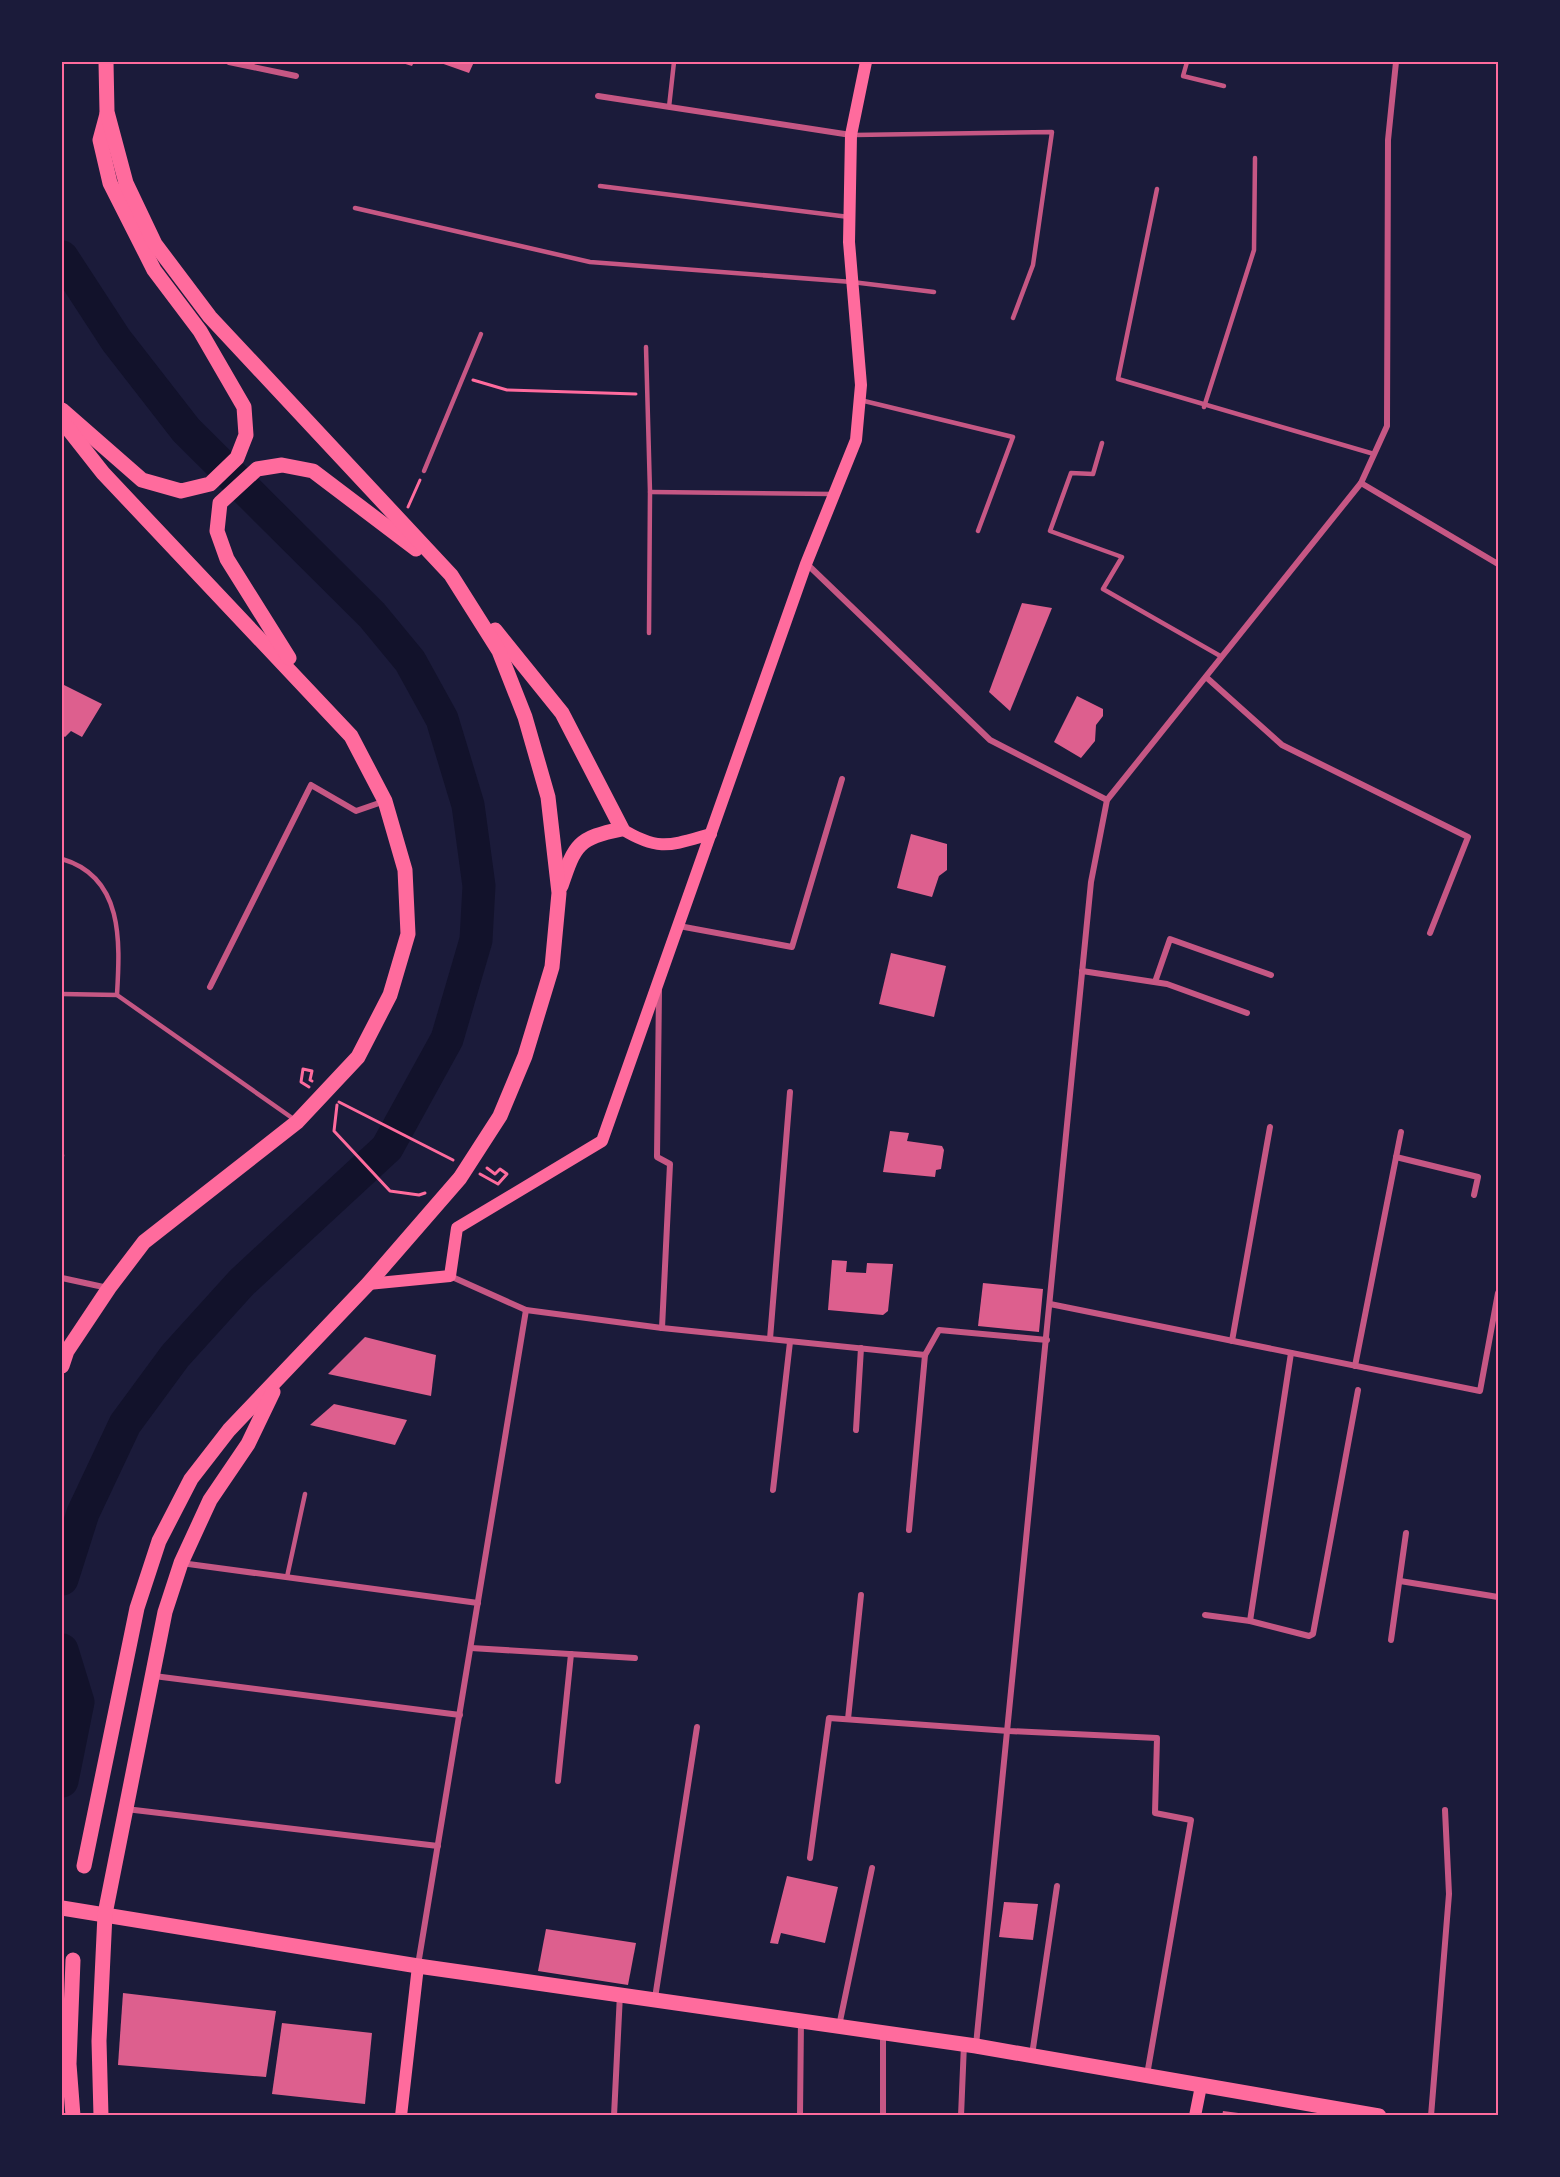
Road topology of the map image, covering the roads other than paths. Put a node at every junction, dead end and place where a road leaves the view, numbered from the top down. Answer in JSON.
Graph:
{"nodes":[{"id":1,"x":106,"y":62,"type":"edge"},
{"id":2,"x":229,"y":62,"type":"edge"},
{"id":3,"x":674,"y":62,"type":"edge"},
{"id":4,"x":866,"y":62,"type":"edge"},
{"id":5,"x":1187,"y":62,"type":"edge"},
{"id":6,"x":1396,"y":62,"type":"edge"},
{"id":7,"x":296,"y":76,"type":"dead end"},
{"id":8,"x":1224,"y":86,"type":"dead end"},
{"id":9,"x":598,"y":96,"type":"dead end"},
{"id":10,"x":669,"y":107,"type":"junction"},
{"id":11,"x":107,"y":112,"type":"junction"},
{"id":12,"x":851,"y":135,"type":"junction"},
{"id":13,"x":1255,"y":158,"type":"dead end"},
{"id":14,"x":600,"y":186,"type":"dead end"},
{"id":15,"x":1157,"y":189,"type":"dead end"},
{"id":16,"x":355,"y":208,"type":"dead end"},
{"id":17,"x":849,"y":217,"type":"junction"},
{"id":18,"x":852,"y":282,"type":"junction"},
{"id":19,"x":934,"y":292,"type":"dead end"},
{"id":20,"x":1013,"y":318,"type":"dead end"},
{"id":21,"x":481,"y":334,"type":"dead end"},
{"id":22,"x":646,"y":347,"type":"dead end"},
{"id":23,"x":860,"y":400,"type":"junction"},
{"id":24,"x":1204,"y":407,"type":"junction"},
{"id":25,"x":62,"y":410,"type":"edge"},
{"id":26,"x":62,"y":421,"type":"edge"},
{"id":27,"x":1102,"y":443,"type":"dead end"},
{"id":28,"x":1374,"y":454,"type":"junction"},
{"id":29,"x":424,"y":471,"type":"road end"},
{"id":30,"x":1360,"y":483,"type":"junction"},
{"id":31,"x":650,"y":492,"type":"junction"},
{"id":32,"x":835,"y":494,"type":"junction"},
{"id":33,"x":978,"y":531,"type":"dead end"},
{"id":34,"x":806,"y":564,"type":"junction"},
{"id":35,"x":1498,"y":564,"type":"edge"},
{"id":36,"x":451,"y":575,"type":"junction"},
{"id":37,"x":649,"y":633,"type":"dead end"},
{"id":38,"x":1222,"y":657,"type":"junction"},
{"id":39,"x":1206,"y":677,"type":"junction"},
{"id":40,"x":307,"y":686,"type":"junction"},
{"id":41,"x":842,"y":779,"type":"dead end"},
{"id":42,"x":1107,"y":800,"type":"junction"},
{"id":43,"x":385,"y":801,"type":"junction"},
{"id":44,"x":622,"y":829,"type":"junction"},
{"id":45,"x":711,"y":834,"type":"junction"},
{"id":46,"x":62,"y":859,"type":"edge"},
{"id":47,"x":559,"y":893,"type":"junction"},
{"id":48,"x":678,"y":926,"type":"junction"},
{"id":49,"x":1430,"y":933,"type":"dead end"},
{"id":50,"x":1082,"y":971,"type":"junction"},
{"id":51,"x":1271,"y":975,"type":"dead end"},
{"id":52,"x":659,"y":980,"type":"junction"},
{"id":53,"x":1155,"y":982,"type":"junction"},
{"id":54,"x":210,"y":987,"type":"dead end"},
{"id":55,"x":62,"y":994,"type":"edge"},
{"id":56,"x":117,"y":995,"type":"junction"},
{"id":57,"x":1247,"y":1013,"type":"dead end"},
{"id":58,"x":790,"y":1092,"type":"dead end"},
{"id":59,"x":297,"y":1122,"type":"junction"},
{"id":60,"x":1270,"y":1127,"type":"dead end"},
{"id":61,"x":1401,"y":1132,"type":"dead end"},
{"id":62,"x":1396,"y":1157,"type":"junction"},
{"id":63,"x":1474,"y":1195,"type":"dead end"},
{"id":64,"x":450,"y":1276,"type":"junction"},
{"id":65,"x":62,"y":1278,"type":"edge"},
{"id":66,"x":368,"y":1284,"type":"junction"},
{"id":67,"x":109,"y":1288,"type":"junction"},
{"id":68,"x":1498,"y":1293,"type":"edge"},
{"id":69,"x":1050,"y":1304,"type":"junction"},
{"id":70,"x":526,"y":1310,"type":"junction"},
{"id":71,"x":662,"y":1328,"type":"junction"},
{"id":72,"x":770,"y":1340,"type":"junction"},
{"id":73,"x":1047,"y":1340,"type":"junction"},
{"id":74,"x":790,"y":1341,"type":"junction"},
{"id":75,"x":1232,"y":1341,"type":"junction"},
{"id":76,"x":861,"y":1348,"type":"junction"},
{"id":77,"x":1291,"y":1353,"type":"junction"},
{"id":78,"x":925,"y":1355,"type":"junction"},
{"id":79,"x":64,"y":1356,"type":"edge"},
{"id":80,"x":62,"y":1366,"type":"edge"},
{"id":81,"x":1355,"y":1366,"type":"junction"},
{"id":82,"x":279,"y":1379,"type":"junction"},
{"id":83,"x":1358,"y":1390,"type":"dead end"},
{"id":84,"x":855,"y":1430,"type":"dead end"},
{"id":85,"x":773,"y":1490,"type":"dead end"},
{"id":86,"x":305,"y":1494,"type":"dead end"},
{"id":87,"x":909,"y":1530,"type":"dead end"},
{"id":88,"x":1406,"y":1533,"type":"dead end"},
{"id":89,"x":181,"y":1563,"type":"junction"},
{"id":90,"x":287,"y":1577,"type":"junction"},
{"id":91,"x":1400,"y":1581,"type":"junction"},
{"id":92,"x":861,"y":1595,"type":"dead end"},
{"id":93,"x":1498,"y":1597,"type":"edge"},
{"id":94,"x":478,"y":1603,"type":"junction"},
{"id":95,"x":1205,"y":1615,"type":"dead end"},
{"id":96,"x":1250,"y":1621,"type":"junction"},
{"id":97,"x":1391,"y":1640,"type":"dead end"},
{"id":98,"x":471,"y":1648,"type":"junction"},
{"id":99,"x":571,"y":1654,"type":"junction"},
{"id":100,"x":635,"y":1658,"type":"dead end"},
{"id":101,"x":150,"y":1675,"type":"junction"},
{"id":102,"x":460,"y":1715,"type":"junction"},
{"id":103,"x":848,"y":1719,"type":"junction"},
{"id":104,"x":697,"y":1727,"type":"dead end"},
{"id":105,"x":1010,"y":1731,"type":"junction"},
{"id":106,"x":558,"y":1781,"type":"dead end"},
{"id":107,"x":125,"y":1809,"type":"junction"},
{"id":108,"x":1445,"y":1810,"type":"dead end"},
{"id":109,"x":438,"y":1846,"type":"junction"},
{"id":110,"x":810,"y":1858,"type":"dead end"},
{"id":111,"x":84,"y":1866,"type":"dead end"},
{"id":112,"x":872,"y":1868,"type":"dead end"},
{"id":113,"x":1057,"y":1886,"type":"dead end"},
{"id":114,"x":62,"y":1908,"type":"edge"},
{"id":115,"x":105,"y":1914,"type":"junction"},
{"id":116,"x":73,"y":1960,"type":"dead end"},
{"id":117,"x":418,"y":1966,"type":"junction"},
{"id":118,"x":620,"y":1994,"type":"junction"},
{"id":119,"x":655,"y":1999,"type":"junction"},
{"id":120,"x":801,"y":2020,"type":"junction"},
{"id":121,"x":839,"y":2026,"type":"junction"},
{"id":122,"x":883,"y":2033,"type":"junction"},
{"id":123,"x":970,"y":2045,"type":"junction"},
{"id":124,"x":1032,"y":2056,"type":"junction"},
{"id":125,"x":1147,"y":2076,"type":"junction"},
{"id":126,"x":1202,"y":2086,"type":"junction"},
{"id":127,"x":73,"y":2115,"type":"edge"},
{"id":128,"x":101,"y":2115,"type":"edge"},
{"id":129,"x":401,"y":2115,"type":"edge"},
{"id":130,"x":615,"y":2115,"type":"edge"},
{"id":131,"x":800,"y":2115,"type":"edge"},
{"id":132,"x":883,"y":2115,"type":"edge"},
{"id":133,"x":961,"y":2115,"type":"edge"},
{"id":134,"x":1195,"y":2115,"type":"edge"},
{"id":135,"x":1379,"y":2115,"type":"edge"},
{"id":136,"x":1431,"y":2115,"type":"edge"}],
"edges":[{"from":1,"to":11,"type":"main road"},
{"from":2,"to":7,"type":"street"},
{"from":3,"to":10,"type":"lane"},
{"from":4,"to":12,"type":"main road"},
{"from":5,"to":8,"type":"lane"},
{"from":6,"to":28,"type":"street"},
{"from":9,"to":10,"type":"street"},
{"from":10,"to":12,"type":"street"},
{"from":11,"to":25,"type":"main road"},
{"from":11,"to":36,"type":"main road"},
{"from":12,"to":17,"type":"main road"},
{"from":12,"to":20,"type":"lane"},
{"from":13,"to":24,"type":"lane"},
{"from":14,"to":17,"type":"lane"},
{"from":15,"to":24,"type":"lane"},
{"from":16,"to":18,"type":"lane"},
{"from":17,"to":18,"type":"main road"},
{"from":18,"to":19,"type":"lane"},
{"from":18,"to":23,"type":"main road"},
{"from":21,"to":29,"type":"lane"},
{"from":22,"to":31,"type":"lane"},
{"from":23,"to":32,"type":"main road"},
{"from":23,"to":33,"type":"lane"},
{"from":24,"to":28,"type":"lane"},
{"from":26,"to":40,"type":"main road"},
{"from":27,"to":38,"type":"lane"},
{"from":28,"to":30,"type":"street"},
{"from":30,"to":35,"type":"street"},
{"from":30,"to":38,"type":"street"},
{"from":31,"to":32,"type":"lane"},
{"from":31,"to":37,"type":"lane"},
{"from":32,"to":34,"type":"main road"},
{"from":34,"to":42,"type":"street"},
{"from":34,"to":45,"type":"main road"},
{"from":36,"to":40,"type":"main road"},
{"from":36,"to":44,"type":"main road"},
{"from":36,"to":47,"type":"main road"},
{"from":38,"to":39,"type":"street"},
{"from":39,"to":42,"type":"street"},
{"from":39,"to":49,"type":"street"},
{"from":40,"to":43,"type":"main road"},
{"from":41,"to":48,"type":"street"},
{"from":42,"to":50,"type":"street"},
{"from":43,"to":54,"type":"street"},
{"from":43,"to":59,"type":"main road"},
{"from":44,"to":45,"type":"main road"},
{"from":44,"to":47,"type":"main road"},
{"from":45,"to":48,"type":"main road"},
{"from":46,"to":56,"type":"lane"},
{"from":47,"to":66,"type":"main road"},
{"from":48,"to":52,"type":"main road"},
{"from":50,"to":53,"type":"street"},
{"from":50,"to":69,"type":"street"},
{"from":51,"to":53,"type":"street"},
{"from":52,"to":64,"type":"main road"},
{"from":52,"to":71,"type":"street"},
{"from":53,"to":57,"type":"street"},
{"from":55,"to":56,"type":"lane"},
{"from":56,"to":59,"type":"lane"},
{"from":58,"to":72,"type":"street"},
{"from":59,"to":67,"type":"main road"},
{"from":60,"to":75,"type":"street"},
{"from":61,"to":62,"type":"street"},
{"from":62,"to":63,"type":"street"},
{"from":62,"to":81,"type":"street"},
{"from":64,"to":66,"type":"main road"},
{"from":64,"to":70,"type":"street"},
{"from":65,"to":67,"type":"street"},
{"from":66,"to":82,"type":"main road"},
{"from":67,"to":79,"type":"main road"},
{"from":68,"to":81,"type":"street"},
{"from":69,"to":73,"type":"street"},
{"from":69,"to":75,"type":"street"},
{"from":70,"to":71,"type":"street"},
{"from":70,"to":94,"type":"street"},
{"from":71,"to":72,"type":"street"},
{"from":72,"to":74,"type":"street"},
{"from":73,"to":78,"type":"street"},
{"from":73,"to":105,"type":"street"},
{"from":74,"to":76,"type":"street"},
{"from":74,"to":85,"type":"street"},
{"from":75,"to":77,"type":"street"},
{"from":76,"to":78,"type":"street"},
{"from":76,"to":84,"type":"street"},
{"from":77,"to":81,"type":"street"},
{"from":77,"to":96,"type":"street"},
{"from":78,"to":87,"type":"street"},
{"from":79,"to":80,"type":"main road"},
{"from":82,"to":89,"type":"main road"},
{"from":82,"to":111,"type":"main road"},
{"from":83,"to":96,"type":"street"},
{"from":86,"to":90,"type":"lane"},
{"from":88,"to":91,"type":"street"},
{"from":89,"to":90,"type":"street"},
{"from":89,"to":101,"type":"main road"},
{"from":90,"to":94,"type":"street"},
{"from":91,"to":93,"type":"street"},
{"from":91,"to":97,"type":"street"},
{"from":92,"to":103,"type":"street"},
{"from":94,"to":98,"type":"street"},
{"from":95,"to":96,"type":"street"},
{"from":98,"to":99,"type":"street"},
{"from":98,"to":102,"type":"street"},
{"from":99,"to":100,"type":"street"},
{"from":99,"to":106,"type":"street"},
{"from":101,"to":102,"type":"street"},
{"from":101,"to":107,"type":"main road"},
{"from":102,"to":109,"type":"street"},
{"from":103,"to":105,"type":"street"},
{"from":103,"to":110,"type":"street"},
{"from":104,"to":119,"type":"street"},
{"from":105,"to":123,"type":"street"},
{"from":105,"to":125,"type":"street"},
{"from":107,"to":109,"type":"street"},
{"from":107,"to":115,"type":"main road"},
{"from":108,"to":136,"type":"street"},
{"from":109,"to":117,"type":"street"},
{"from":112,"to":121,"type":"street"},
{"from":113,"to":124,"type":"street"},
{"from":114,"to":115,"type":"main road"},
{"from":115,"to":117,"type":"main road"},
{"from":115,"to":128,"type":"main road"},
{"from":116,"to":127,"type":"main road"},
{"from":117,"to":118,"type":"main road"},
{"from":117,"to":129,"type":"main road"},
{"from":118,"to":119,"type":"main road"},
{"from":118,"to":130,"type":"street"},
{"from":119,"to":120,"type":"main road"},
{"from":120,"to":121,"type":"main road"},
{"from":120,"to":131,"type":"street"},
{"from":121,"to":122,"type":"main road"},
{"from":122,"to":123,"type":"main road"},
{"from":122,"to":132,"type":"street"},
{"from":123,"to":124,"type":"main road"},
{"from":123,"to":133,"type":"street"},
{"from":124,"to":125,"type":"main road"},
{"from":125,"to":126,"type":"main road"},
{"from":126,"to":134,"type":"main road"},
{"from":126,"to":135,"type":"main road"}]}
